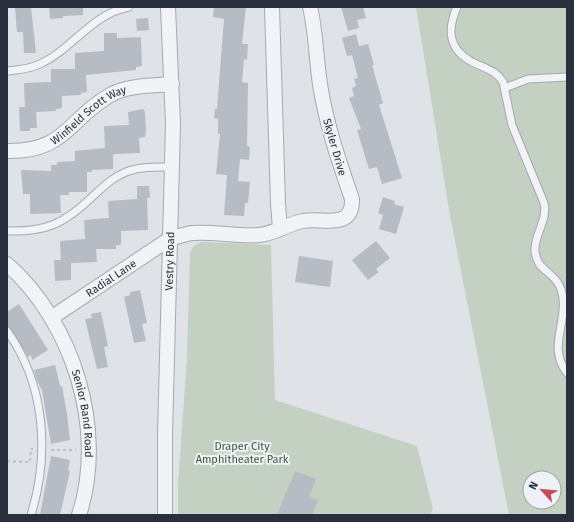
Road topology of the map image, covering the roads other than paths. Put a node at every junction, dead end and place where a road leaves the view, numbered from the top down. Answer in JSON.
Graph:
{"nodes":[{"id":1,"x":129,"y":7,"type":"edge"},
{"id":2,"x":168,"y":7,"type":"edge"},
{"id":3,"x":272,"y":7,"type":"edge"},
{"id":4,"x":310,"y":7,"type":"edge"},
{"id":5,"x":457,"y":7,"type":"edge"},
{"id":6,"x":7,"y":71,"type":"edge"},
{"id":7,"x":567,"y":76,"type":"edge"},
{"id":8,"x":172,"y":84,"type":"junction"},
{"id":9,"x":505,"y":88,"type":"junction"},
{"id":10,"x":7,"y":150,"type":"edge"},
{"id":11,"x":172,"y":167,"type":"junction"},
{"id":12,"x":280,"y":228,"type":"junction"},
{"id":13,"x":7,"y":232,"type":"edge"},
{"id":14,"x":171,"y":238,"type":"junction"},
{"id":15,"x":7,"y":264,"type":"edge"},
{"id":16,"x":51,"y":318,"type":"junction"},
{"id":17,"x":7,"y":331,"type":"edge"},
{"id":18,"x":567,"y":373,"type":"edge"},
{"id":19,"x":31,"y":515,"type":"edge"},
{"id":20,"x":78,"y":515,"type":"edge"},
{"id":21,"x":165,"y":515,"type":"edge"}],
"edges":[{"from":1,"to":6,"type":"lane"},
{"from":2,"to":8,"type":"street","name":"Vestry Road"},
{"from":3,"to":12,"type":"street"},
{"from":4,"to":12,"type":"street","name":"Skyler Drive"},
{"from":5,"to":9,"type":"lane"},
{"from":7,"to":9,"type":"lane"},
{"from":8,"to":10,"type":"street","name":"Winfield Scott Way"},
{"from":8,"to":11,"type":"street","name":"Vestry Road"},
{"from":9,"to":18,"type":"lane"},
{"from":11,"to":13,"type":"lane"},
{"from":11,"to":14,"type":"street","name":"Vestry Road"},
{"from":12,"to":14,"type":"street","name":"Skyler Drive"},
{"from":14,"to":16,"type":"street","name":"Radial Lane"},
{"from":14,"to":21,"type":"street","name":"Vestry Road"},
{"from":15,"to":16,"type":"street","name":"Senior Band Road"},
{"from":16,"to":20,"type":"street","name":"Senior Band Road"},
{"from":17,"to":19,"type":"lane"}]}
